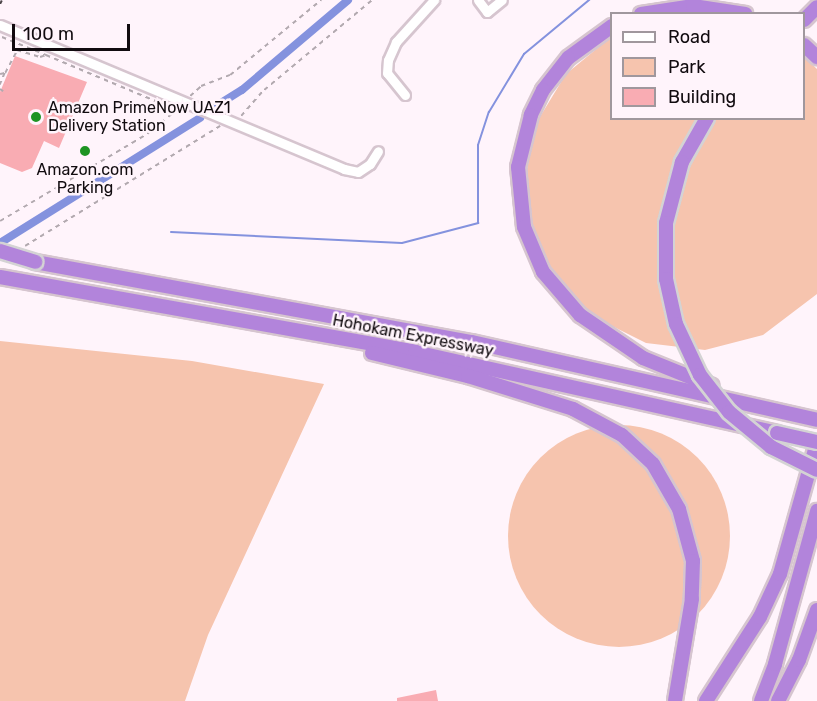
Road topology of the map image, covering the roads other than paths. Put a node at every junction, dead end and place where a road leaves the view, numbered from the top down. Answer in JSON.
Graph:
{"nodes":[{"id":1,"x":434,"y":0,"type":"edge"},
{"id":2,"x":478,"y":0,"type":"edge"},
{"id":3,"x":502,"y":0,"type":"edge"},
{"id":4,"x":817,"y":8,"type":"edge"},
{"id":5,"x":654,"y":12,"type":"edge"},
{"id":6,"x":732,"y":12,"type":"edge"},
{"id":7,"x":805,"y":19,"type":"edge"},
{"id":8,"x":0,"y":25,"type":"edge"},
{"id":9,"x":610,"y":27,"type":"edge"},
{"id":10,"x":805,"y":46,"type":"edge"},
{"id":11,"x":817,"y":57,"type":"edge"},
{"id":12,"x":405,"y":95,"type":"dead end"},
{"id":13,"x":706,"y":120,"type":"edge"},
{"id":14,"x":378,"y":151,"type":"dead end"},
{"id":15,"x":0,"y":251,"type":"edge"},
{"id":16,"x":0,"y":255,"type":"edge"},
{"id":17,"x":35,"y":262,"type":"junction"},
{"id":18,"x":3,"y":278,"type":"edge"},
{"id":19,"x":248,"y":321,"type":"junction"},
{"id":20,"x":784,"y":412,"type":"junction"},
{"id":21,"x":817,"y":420,"type":"edge"},
{"id":22,"x":817,"y":443,"type":"edge"},
{"id":23,"x":817,"y":470,"type":"edge"},
{"id":24,"x":817,"y":511,"type":"edge"},
{"id":25,"x":817,"y":609,"type":"edge"},
{"id":26,"x":675,"y":701,"type":"edge"},
{"id":27,"x":706,"y":701,"type":"edge"},
{"id":28,"x":761,"y":701,"type":"edge"},
{"id":29,"x":778,"y":701,"type":"edge"}],
"edges":[{"from":1,"to":12,"type":"street"},
{"from":2,"to":3,"type":"street"},
{"from":4,"to":7,"type":"highway"},
{"from":5,"to":6,"type":"highway"},
{"from":8,"to":14,"type":"street"},
{"from":9,"to":20,"type":"highway"},
{"from":10,"to":11,"type":"highway"},
{"from":13,"to":23,"type":"highway","bridge":true},
{"from":15,"to":17,"type":"highway","bridge":true},
{"from":16,"to":17,"type":"highway","name":"Hohokam Expressway","bridge":true},
{"from":17,"to":20,"type":"highway","name":"Hohokam Expressway"},
{"from":18,"to":19,"type":"highway","name":"Hohokam Expressway"},
{"from":19,"to":22,"type":"highway","name":"Hohokam Expressway","bridge":true},
{"from":19,"to":26,"type":"highway"},
{"from":20,"to":21,"type":"highway","name":"Hohokam Expressway"},
{"from":22,"to":27,"type":"highway"},
{"from":24,"to":28,"type":"highway"},
{"from":25,"to":29,"type":"highway"}]}
